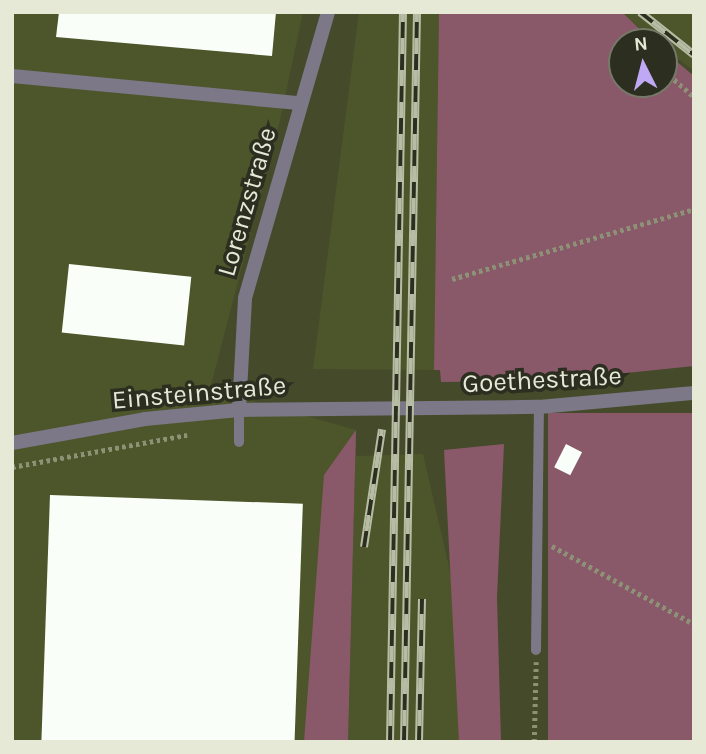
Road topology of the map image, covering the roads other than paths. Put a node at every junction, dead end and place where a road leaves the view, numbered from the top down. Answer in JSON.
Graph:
{"nodes":[{"id":1,"x":327,"y":12,"type":"edge"},
{"id":2,"x":12,"y":76,"type":"edge"},
{"id":3,"x":299,"y":103,"type":"junction"},
{"id":4,"x":694,"y":393,"type":"edge"},
{"id":5,"x":539,"y":407,"type":"junction"},
{"id":6,"x":392,"y":408,"type":"joint"},
{"id":7,"x":239,"y":410,"type":"junction"},
{"id":8,"x":239,"y":442,"type":"dead end"},
{"id":9,"x":12,"y":443,"type":"edge"},
{"id":10,"x":536,"y":650,"type":"road end"}],
"edges":[{"from":1,"to":3,"type":"street","name":"Lorenzstraße"},
{"from":2,"to":3,"type":"street"},
{"from":3,"to":7,"type":"street","name":"Lorenzstraße"},
{"from":4,"to":5,"type":"street","name":"Goethestraße"},
{"from":5,"to":6,"type":"street","name":"Goethestraße"},
{"from":5,"to":10,"type":"lane"},
{"from":6,"to":7,"type":"street","name":"Einsteinstraße"},
{"from":7,"to":8,"type":"lane"},
{"from":7,"to":9,"type":"street","name":"Einsteinstraße"}]}
